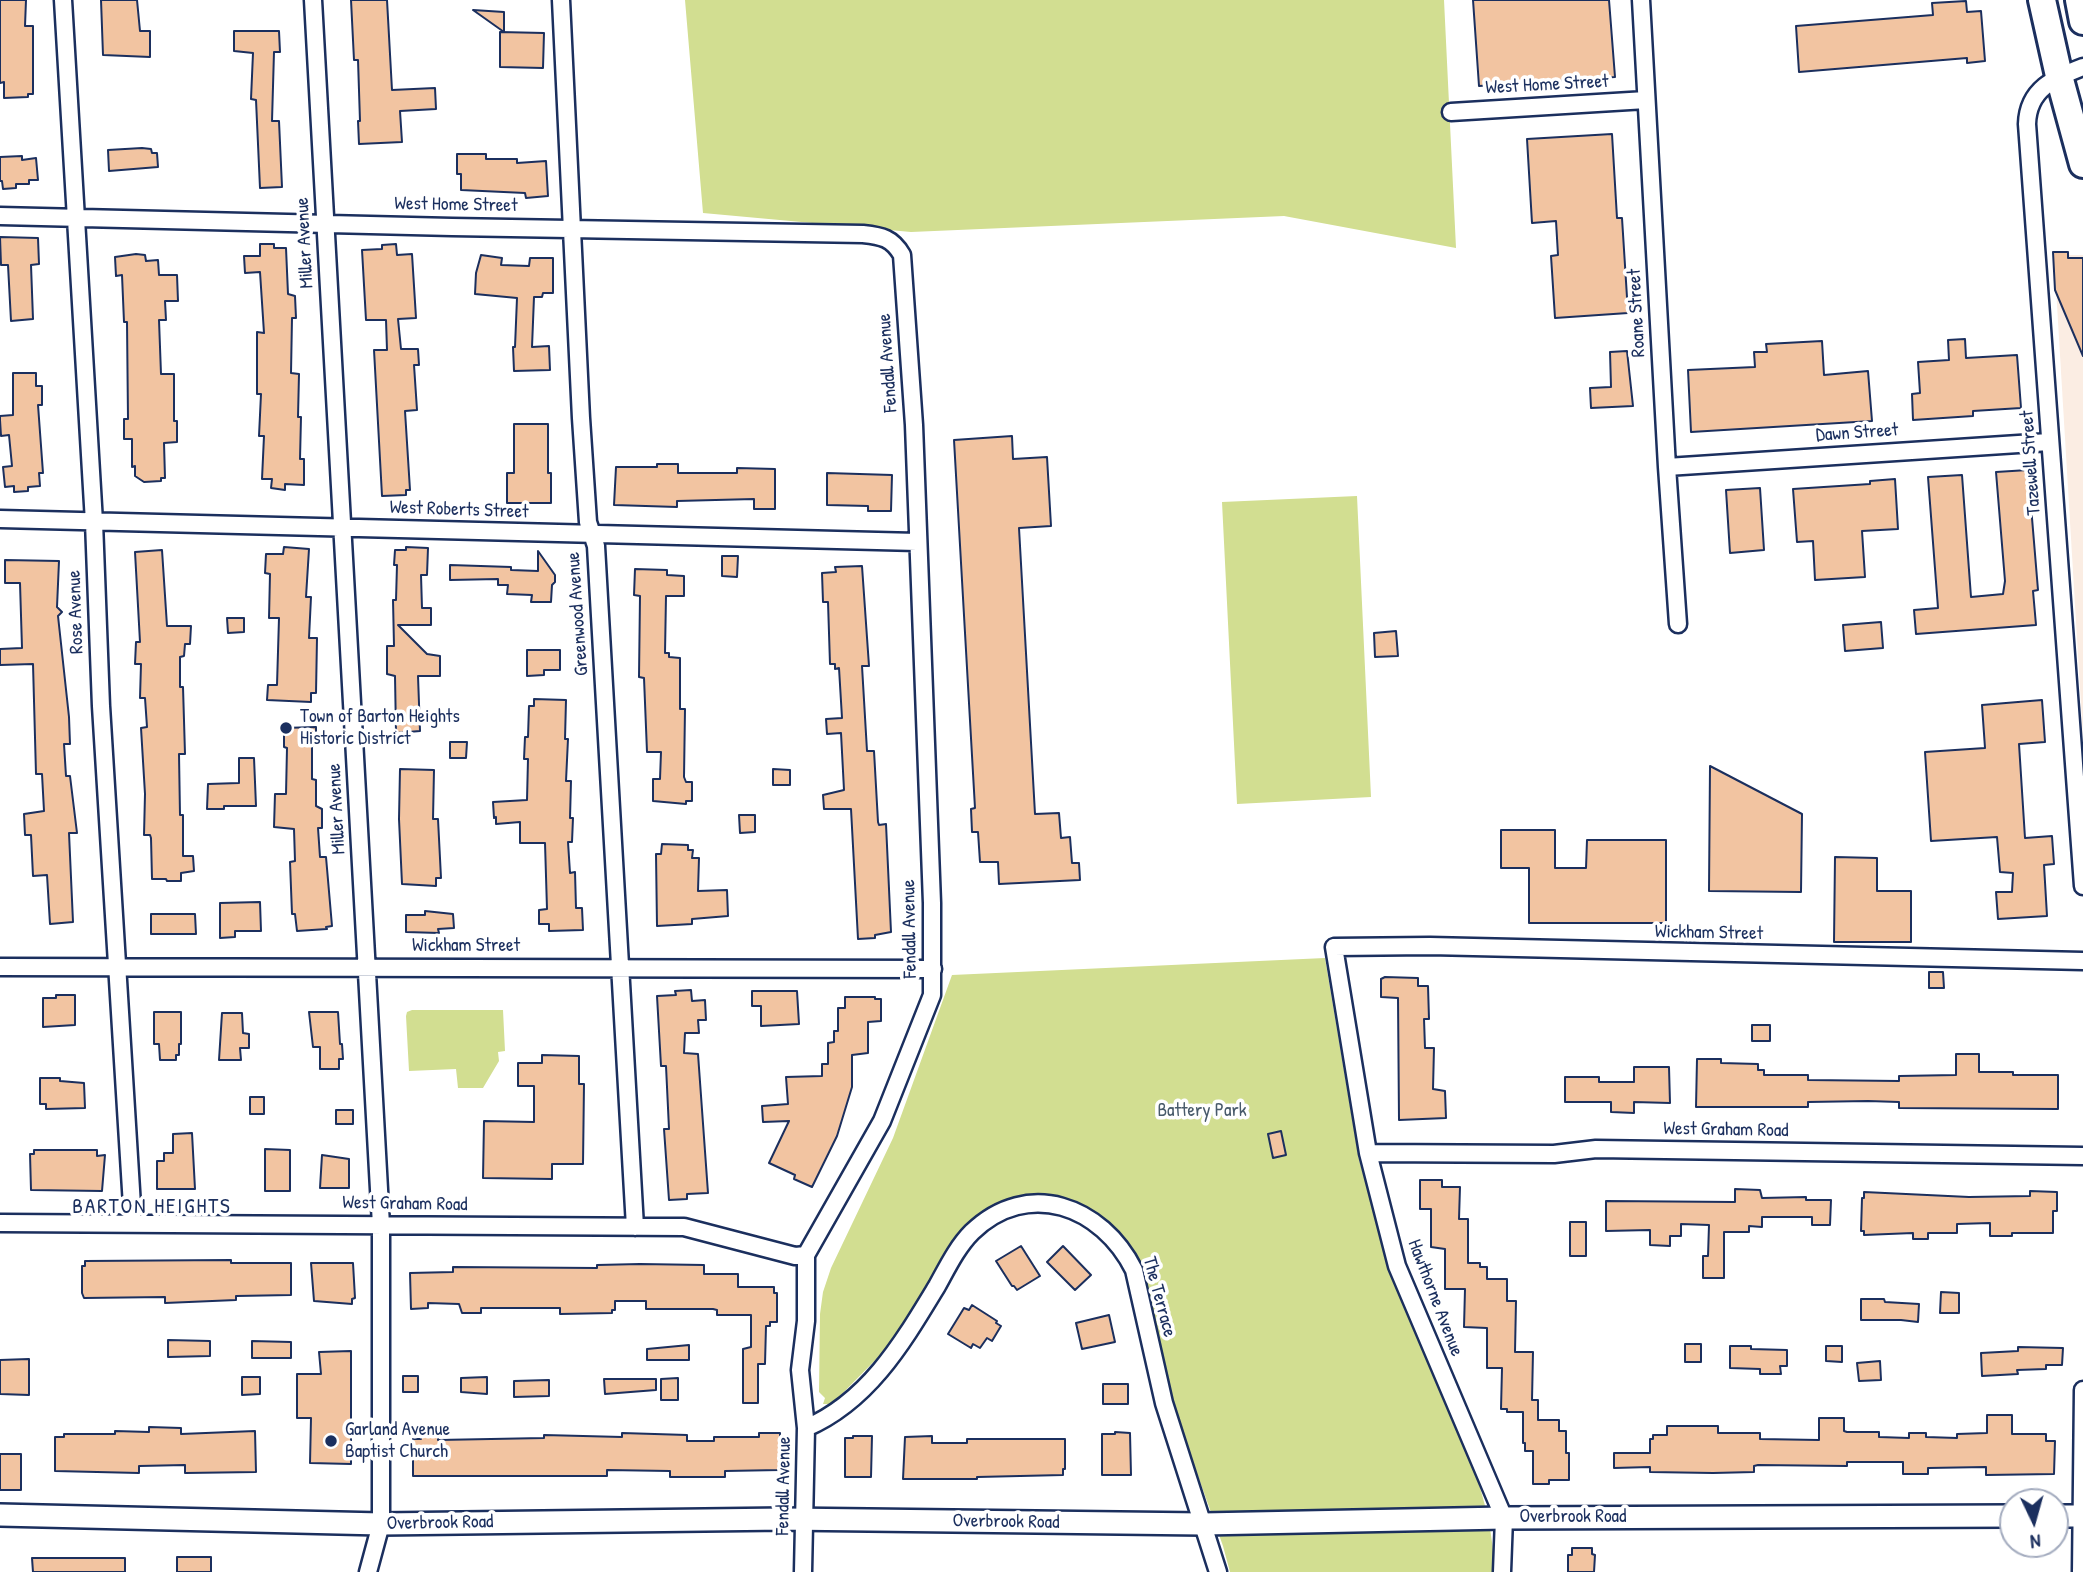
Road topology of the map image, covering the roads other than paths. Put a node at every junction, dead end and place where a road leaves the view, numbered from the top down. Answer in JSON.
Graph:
{"nodes":[{"id":1,"x":63,"y":0,"type":"edge"},
{"id":2,"x":313,"y":0,"type":"edge"},
{"id":3,"x":561,"y":0,"type":"edge"},
{"id":4,"x":1641,"y":0,"type":"edge"},
{"id":5,"x":2042,"y":0,"type":"edge"},
{"id":6,"x":2079,"y":0,"type":"edge"},
{"id":7,"x":2083,"y":21,"type":"edge"},
{"id":8,"x":2071,"y":71,"type":"edge"},
{"id":9,"x":1646,"y":100,"type":"junction"},
{"id":10,"x":1451,"y":112,"type":"dead end"},
{"id":11,"x":2083,"y":164,"type":"edge"},
{"id":12,"x":0,"y":216,"type":"edge"},
{"id":13,"x":76,"y":217,"type":"junction"},
{"id":14,"x":325,"y":223,"type":"junction"},
{"id":15,"x":573,"y":229,"type":"junction"},
{"id":16,"x":902,"y":256,"type":"joint"},
{"id":17,"x":2049,"y":442,"type":"junction"},
{"id":18,"x":1667,"y":467,"type":"junction"},
{"id":19,"x":0,"y":519,"type":"edge"},
{"id":20,"x":93,"y":522,"type":"junction"},
{"id":21,"x":342,"y":527,"type":"junction"},
{"id":22,"x":592,"y":534,"type":"junction"},
{"id":23,"x":917,"y":542,"type":"junction"},
{"id":24,"x":1678,"y":624,"type":"dead end"},
{"id":25,"x":2083,"y":886,"type":"edge"},
{"id":26,"x":1334,"y":947,"type":"joint"},
{"id":27,"x":2083,"y":961,"type":"edge"},
{"id":28,"x":0,"y":967,"type":"edge"},
{"id":29,"x":117,"y":967,"type":"junction"},
{"id":30,"x":367,"y":967,"type":"junction"},
{"id":31,"x":620,"y":967,"type":"junction"},
{"id":32,"x":933,"y":969,"type":"junction"},
{"id":33,"x":1368,"y":1153,"type":"junction"},
{"id":34,"x":2083,"y":1156,"type":"edge"},
{"id":35,"x":132,"y":1222,"type":"junction"},
{"id":36,"x":0,"y":1223,"type":"edge"},
{"id":37,"x":381,"y":1225,"type":"junction"},
{"id":38,"x":635,"y":1227,"type":"junction"},
{"id":39,"x":806,"y":1255,"type":"junction"},
{"id":40,"x":2083,"y":1390,"type":"edge"},
{"id":41,"x":806,"y":1428,"type":"junction"},
{"id":42,"x":0,"y":1515,"type":"edge"},
{"id":43,"x":1999,"y":1516,"type":"edge"},
{"id":44,"x":2082,"y":1516,"type":"edge"},
{"id":45,"x":1504,"y":1518,"type":"junction"},
{"id":46,"x":803,"y":1519,"type":"junction"},
{"id":47,"x":382,"y":1524,"type":"junction"},
{"id":48,"x":1203,"y":1524,"type":"junction"},
{"id":49,"x":368,"y":1572,"type":"edge"},
{"id":50,"x":803,"y":1572,"type":"edge"},
{"id":51,"x":1218,"y":1572,"type":"edge"},
{"id":52,"x":1502,"y":1572,"type":"edge"},
{"id":53,"x":2081,"y":1572,"type":"edge"}],
"edges":[{"from":1,"to":13,"type":"street","name":"Rose Avenue"},
{"from":2,"to":14,"type":"street","name":"Miller Avenue"},
{"from":3,"to":15,"type":"street","name":"Greenwood Avenue"},
{"from":4,"to":9,"type":"street","name":"Roane Street"},
{"from":5,"to":8,"type":"main road"},
{"from":6,"to":7,"type":"main road"},
{"from":8,"to":11,"type":"main road"},
{"from":8,"to":17,"type":"street","name":"Tazewell Street"},
{"from":9,"to":10,"type":"street","name":"West Home Street"},
{"from":9,"to":18,"type":"street","name":"Roane Street"},
{"from":12,"to":13,"type":"street","name":"West Home Street"},
{"from":13,"to":14,"type":"street","name":"West Home Street"},
{"from":13,"to":20,"type":"street","name":"Rose Avenue"},
{"from":14,"to":15,"type":"street","name":"West Home Street"},
{"from":14,"to":21,"type":"street","name":"Miller Avenue"},
{"from":15,"to":16,"type":"street","name":"West Home Street"},
{"from":15,"to":22,"type":"street","name":"Greenwood Avenue"},
{"from":16,"to":23,"type":"street","name":"Fendall Avenue"},
{"from":17,"to":18,"type":"street","name":"Dawn Street"},
{"from":17,"to":25,"type":"street","name":"Tazewell Street"},
{"from":18,"to":24,"type":"street","name":"Roane Street"},
{"from":19,"to":20,"type":"street","name":"West Roberts Street"},
{"from":20,"to":21,"type":"street","name":"West Roberts Street"},
{"from":20,"to":29,"type":"street","name":"Rose Avenue"},
{"from":21,"to":22,"type":"street","name":"West Roberts Street"},
{"from":21,"to":30,"type":"street","name":"Miller Avenue"},
{"from":22,"to":23,"type":"street","name":"West Roberts Street"},
{"from":22,"to":31,"type":"street","name":"Greenwood Avenue"},
{"from":23,"to":32,"type":"street","name":"Fendall Avenue"},
{"from":26,"to":27,"type":"street","name":"Wickham Street"},
{"from":26,"to":33,"type":"street","name":"Hawthorne Avenue"},
{"from":28,"to":29,"type":"street","name":"Wickham Street"},
{"from":29,"to":30,"type":"street","name":"Wickham Street"},
{"from":29,"to":35,"type":"street","name":"Rose Avenue"},
{"from":30,"to":31,"type":"street","name":"Wickham Street"},
{"from":30,"to":37,"type":"street","name":"Miller Avenue"},
{"from":31,"to":32,"type":"street","name":"Wickham Street"},
{"from":31,"to":38,"type":"street","name":"Greenwood Avenue"},
{"from":32,"to":39,"type":"street","name":"Fendall Avenue"},
{"from":33,"to":34,"type":"street","name":"West Graham Road"},
{"from":33,"to":45,"type":"street","name":"Hawthorne Avenue"},
{"from":35,"to":36,"type":"street","name":"West Graham Road"},
{"from":35,"to":37,"type":"street","name":"West Graham Road"},
{"from":37,"to":38,"type":"street","name":"West Graham Road"},
{"from":37,"to":47,"type":"street","name":"Miller Avenue"},
{"from":38,"to":39,"type":"street","name":"West Graham Road"},
{"from":39,"to":41,"type":"street","name":"Fendall Avenue"},
{"from":40,"to":44,"type":"street"},
{"from":41,"to":46,"type":"street","name":"Fendall Avenue"},
{"from":41,"to":48,"type":"street","name":"The Terrace"},
{"from":42,"to":47,"type":"street","name":"Overbrook Road"},
{"from":43,"to":45,"type":"street","name":"Overbrook Road"},
{"from":44,"to":53,"type":"street"},
{"from":45,"to":48,"type":"street","name":"Overbrook Road"},
{"from":45,"to":52,"type":"street","name":"Hawthorne Avenue"},
{"from":46,"to":47,"type":"street","name":"Overbrook Road"},
{"from":46,"to":48,"type":"street","name":"Overbrook Road"},
{"from":46,"to":50,"type":"street","name":"Fendall Avenue"},
{"from":47,"to":49,"type":"street","name":"Miller Avenue"},
{"from":48,"to":51,"type":"street","name":"The Terrace"}]}
